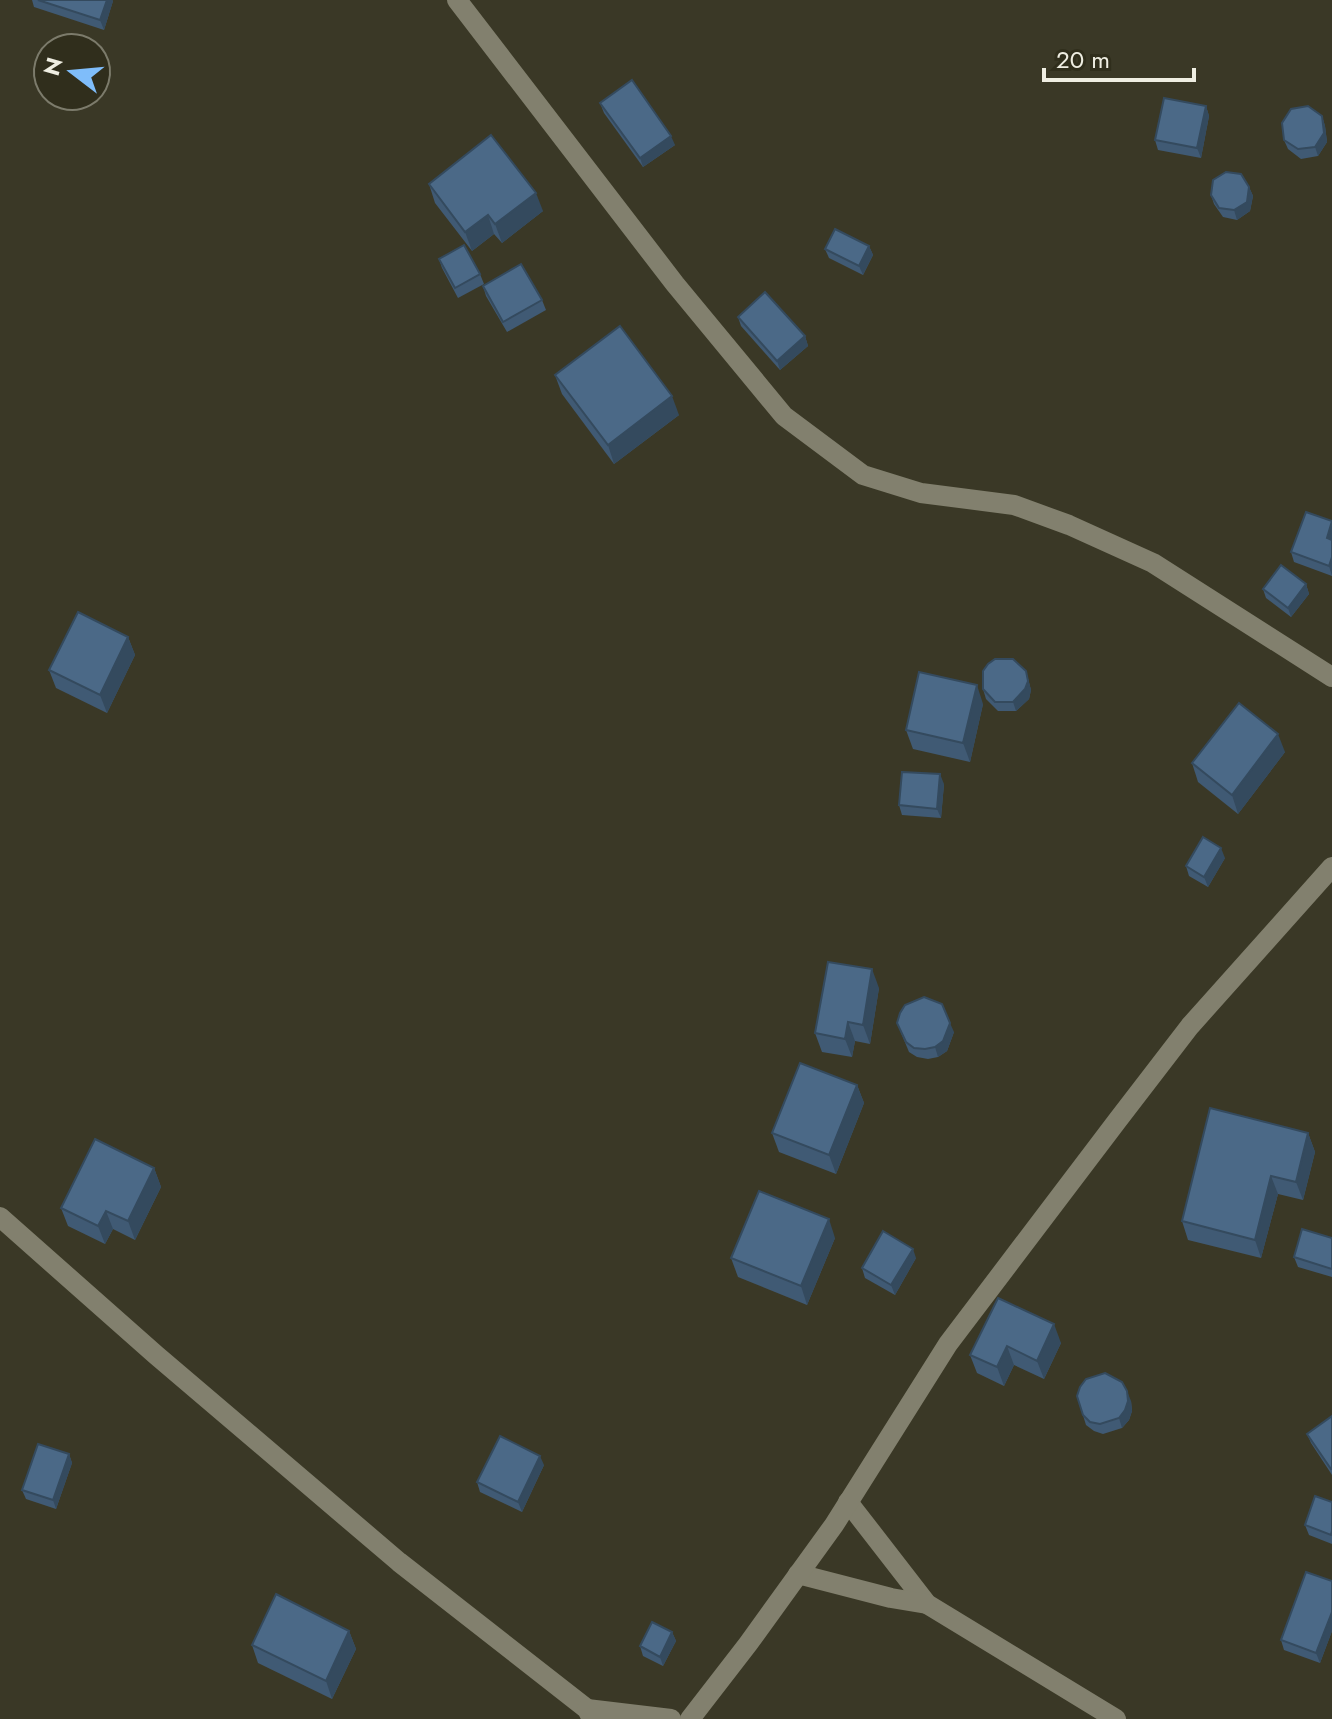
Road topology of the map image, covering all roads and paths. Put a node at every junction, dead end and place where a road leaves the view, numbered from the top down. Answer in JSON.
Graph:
{"nodes":[{"id":1,"x":457,"y":0,"type":"edge"},
{"id":2,"x":1332,"y":677,"type":"edge"},
{"id":3,"x":1332,"y":867,"type":"edge"},
{"id":4,"x":0,"y":1217,"type":"edge"},
{"id":5,"x":848,"y":1502,"type":"junction"},
{"id":6,"x":798,"y":1574,"type":"junction"},
{"id":7,"x":927,"y":1604,"type":"junction"},
{"id":8,"x":590,"y":1714,"type":"edge"},
{"id":9,"x":671,"y":1719,"type":"edge"},
{"id":10,"x":690,"y":1719,"type":"edge"},
{"id":11,"x":1116,"y":1719,"type":"edge"}],
"edges":[{"from":1,"to":2,"type":"street"},
{"from":3,"to":5,"type":"street"},
{"from":4,"to":8,"type":"street"},
{"from":5,"to":6,"type":"street"},
{"from":5,"to":7,"type":"street"},
{"from":6,"to":7,"type":"street"},
{"from":6,"to":10,"type":"street"},
{"from":7,"to":11,"type":"street"},
{"from":8,"to":9,"type":"street"}]}
